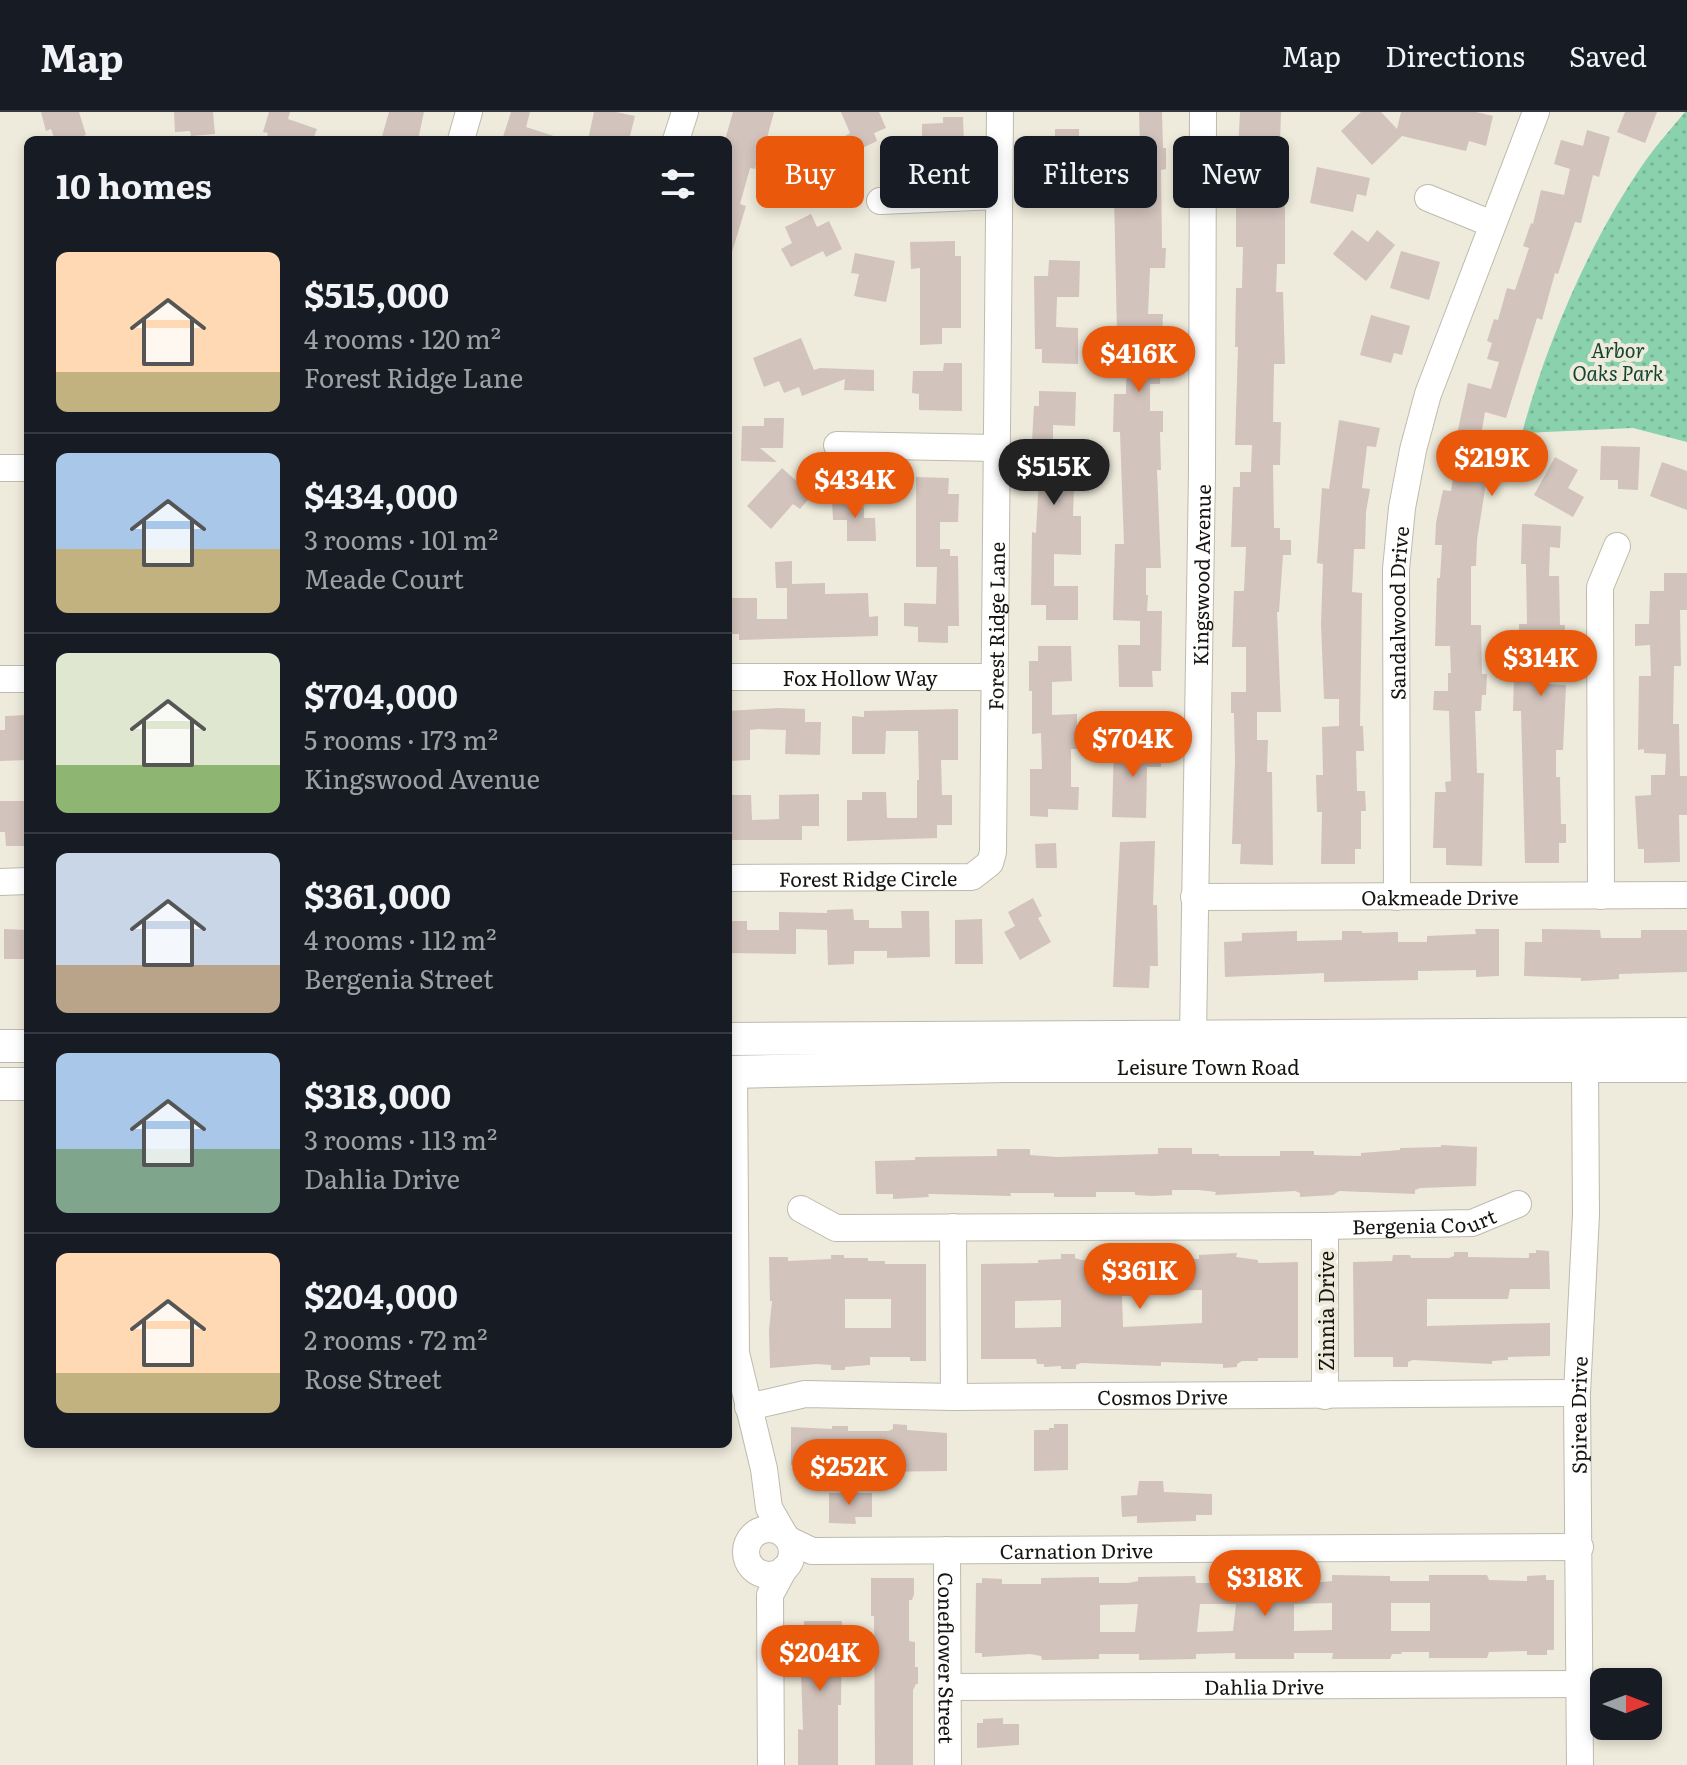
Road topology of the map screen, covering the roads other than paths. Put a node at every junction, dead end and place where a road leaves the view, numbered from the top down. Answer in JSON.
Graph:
{"nodes":[{"id":1,"x":469,"y":112,"type":"edge"},
{"id":2,"x":685,"y":112,"type":"edge"},
{"id":3,"x":1000,"y":112,"type":"edge"},
{"id":4,"x":1203,"y":112,"type":"edge"},
{"id":5,"x":1536,"y":112,"type":"edge"},
{"id":6,"x":462,"y":136,"type":"edge"},
{"id":7,"x":677,"y":136,"type":"edge"},
{"id":8,"x":998,"y":196,"type":"edge"},
{"id":9,"x":1428,"y":198,"type":"dead end"},
{"id":10,"x":998,"y":208,"type":"edge"},
{"id":11,"x":1492,"y":224,"type":"junction"},
{"id":12,"x":837,"y":445,"type":"dead end"},
{"id":13,"x":996,"y":448,"type":"junction"},
{"id":14,"x":0,"y":468,"type":"edge"},
{"id":15,"x":24,"y":468,"type":"edge"},
{"id":16,"x":1617,"y":546,"type":"dead end"},
{"id":17,"x":732,"y":677,"type":"edge"},
{"id":18,"x":993,"y":677,"type":"junction"},
{"id":19,"x":0,"y":679,"type":"edge"},
{"id":20,"x":24,"y":679,"type":"edge"},
{"id":21,"x":993,"y":852,"type":"joint"},
{"id":22,"x":732,"y":878,"type":"edge"},
{"id":23,"x":24,"y":881,"type":"edge"},
{"id":24,"x":0,"y":882,"type":"edge"},
{"id":25,"x":1687,"y":895,"type":"edge"},
{"id":26,"x":1601,"y":896,"type":"junction"},
{"id":27,"x":1194,"y":897,"type":"junction"},
{"id":28,"x":1397,"y":897,"type":"junction"},
{"id":29,"x":1687,"y":1034,"type":"edge"},
{"id":30,"x":1193,"y":1037,"type":"junction"},
{"id":31,"x":732,"y":1039,"type":"edge"},
{"id":32,"x":1687,"y":1045,"type":"edge"},
{"id":33,"x":0,"y":1046,"type":"edge"},
{"id":34,"x":24,"y":1046,"type":"edge"},
{"id":35,"x":1005,"y":1066,"type":"junction"},
{"id":36,"x":1687,"y":1066,"type":"edge"},
{"id":37,"x":1585,"y":1067,"type":"junction"},
{"id":38,"x":732,"y":1072,"type":"edge"},
{"id":39,"x":0,"y":1084,"type":"edge"},
{"id":40,"x":24,"y":1084,"type":"edge"},
{"id":41,"x":732,"y":1128,"type":"edge"},
{"id":42,"x":1518,"y":1204,"type":"dead end"},
{"id":43,"x":801,"y":1209,"type":"dead end"},
{"id":44,"x":1325,"y":1226,"type":"junction"},
{"id":45,"x":953,"y":1227,"type":"junction"},
{"id":46,"x":1577,"y":1393,"type":"junction"},
{"id":47,"x":1325,"y":1396,"type":"junction"},
{"id":48,"x":954,"y":1397,"type":"junction"},
{"id":49,"x":748,"y":1407,"type":"junction"},
{"id":50,"x":769,"y":1508,"type":"junction"},
{"id":51,"x":757,"y":1532,"type":"junction"},
{"id":52,"x":1580,"y":1547,"type":"junction"},
{"id":53,"x":947,"y":1550,"type":"junction"},
{"id":54,"x":792,"y":1551,"type":"junction"},
{"id":55,"x":755,"y":1569,"type":"junction"},
{"id":56,"x":770,"y":1595,"type":"junction"},
{"id":57,"x":1580,"y":1684,"type":"junction"},
{"id":58,"x":948,"y":1687,"type":"junction"},
{"id":59,"x":771,"y":1765,"type":"edge"},
{"id":60,"x":948,"y":1765,"type":"edge"},
{"id":61,"x":1580,"y":1765,"type":"edge"}],
"edges":[{"from":1,"to":6,"type":"street"},
{"from":2,"to":7,"type":"street"},
{"from":3,"to":8,"type":"street","name":"Forest Ridge Lane"},
{"from":4,"to":27,"type":"street","name":"Kingswood Avenue"},
{"from":5,"to":11,"type":"street","name":"Sandalwood Drive"},
{"from":9,"to":11,"type":"street"},
{"from":10,"to":13,"type":"street","name":"Forest Ridge Lane"},
{"from":11,"to":28,"type":"street","name":"Sandalwood Drive"},
{"from":12,"to":13,"type":"street"},
{"from":13,"to":18,"type":"street","name":"Forest Ridge Lane"},
{"from":14,"to":15,"type":"street"},
{"from":16,"to":26,"type":"street"},
{"from":17,"to":18,"type":"street","name":"Fox Hollow Way"},
{"from":18,"to":21,"type":"street","name":"Forest Ridge Lane"},
{"from":19,"to":20,"type":"street"},
{"from":21,"to":22,"type":"street","name":"Forest Ridge Circle"},
{"from":23,"to":24,"type":"street"},
{"from":25,"to":26,"type":"street","name":"Oakmeade Drive"},
{"from":26,"to":28,"type":"street","name":"Oakmeade Drive"},
{"from":27,"to":28,"type":"street","name":"Oakmeade Drive"},
{"from":27,"to":30,"type":"street","name":"Kingswood Avenue"},
{"from":29,"to":30,"type":"main road","name":"Leisure Town Road"},
{"from":30,"to":31,"type":"main road","name":"Leisure Town Road"},
{"from":30,"to":35,"type":"main road"},
{"from":32,"to":37,"type":"main road"},
{"from":33,"to":34,"type":"main road"},
{"from":35,"to":37,"type":"main road","name":"Leisure Town Road"},
{"from":35,"to":38,"type":"main road","name":"Leisure Town Road"},
{"from":36,"to":37,"type":"main road","name":"Leisure Town Road"},
{"from":37,"to":46,"type":"street","name":"Spirea Drive"},
{"from":39,"to":40,"type":"main road"},
{"from":41,"to":49,"type":"street"},
{"from":42,"to":44,"type":"street","name":"Bergenia Court"},
{"from":43,"to":45,"type":"street","name":"Bergenia Court"},
{"from":44,"to":45,"type":"street","name":"Bergenia Court"},
{"from":44,"to":47,"type":"street","name":"Zinnia Drive"},
{"from":45,"to":48,"type":"street"},
{"from":46,"to":47,"type":"street","name":"Cosmos Drive"},
{"from":46,"to":52,"type":"street","name":"Spirea Drive"},
{"from":47,"to":48,"type":"street","name":"Cosmos Drive"},
{"from":48,"to":49,"type":"street","name":"Cosmos Drive"},
{"from":49,"to":50,"type":"street"},
{"from":50,"to":51,"type":"street"},
{"from":50,"to":54,"type":"street"},
{"from":51,"to":54,"type":"street"},
{"from":51,"to":55,"type":"street"},
{"from":52,"to":53,"type":"street","name":"Carnation Drive"},
{"from":52,"to":57,"type":"street","name":"Spirea Drive"},
{"from":53,"to":54,"type":"street","name":"Carnation Drive"},
{"from":53,"to":58,"type":"street","name":"Coneflower Street"},
{"from":54,"to":55,"type":"street"},
{"from":54,"to":56,"type":"street"},
{"from":55,"to":56,"type":"street"},
{"from":56,"to":59,"type":"street"},
{"from":57,"to":58,"type":"street","name":"Dahlia Drive"},
{"from":57,"to":61,"type":"street","name":"Spirea Drive"},
{"from":58,"to":60,"type":"street","name":"Coneflower Street"}]}
